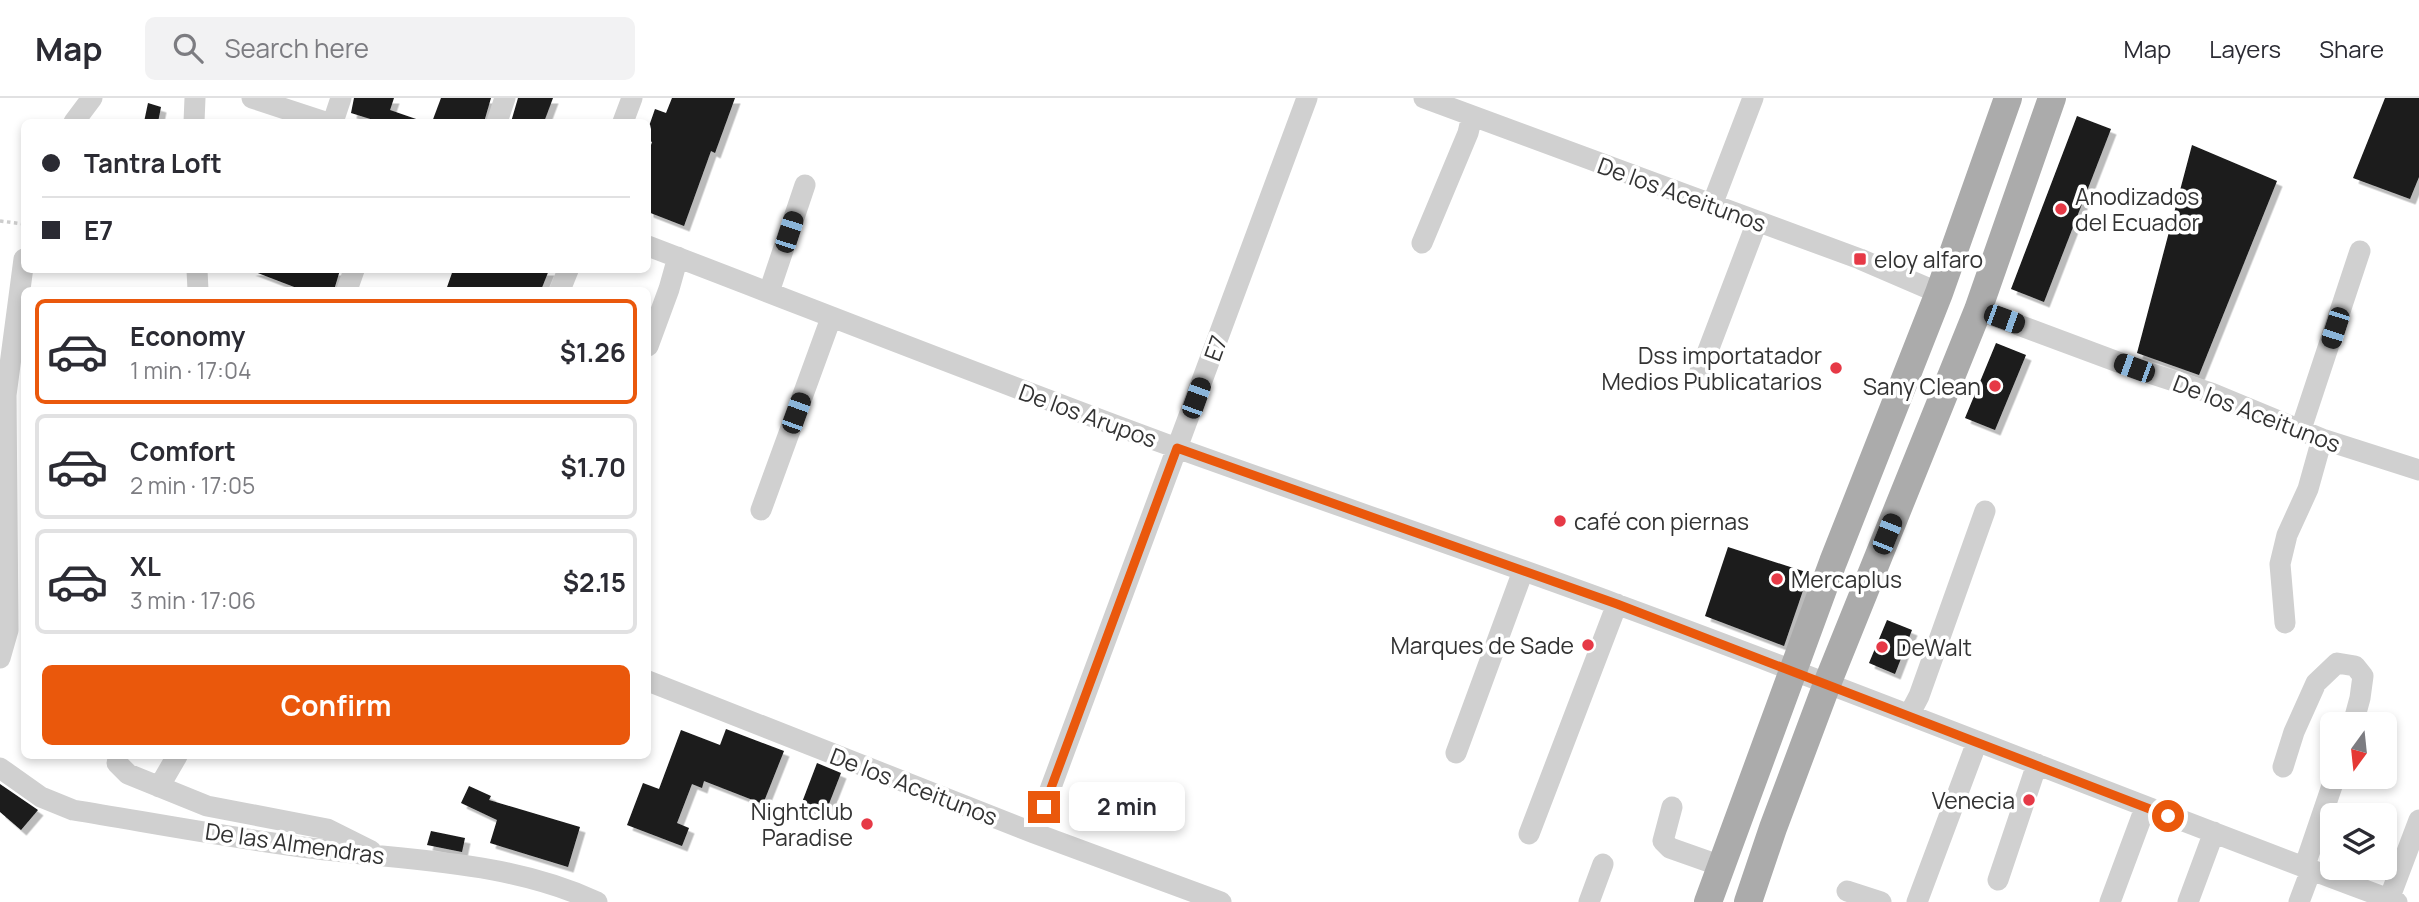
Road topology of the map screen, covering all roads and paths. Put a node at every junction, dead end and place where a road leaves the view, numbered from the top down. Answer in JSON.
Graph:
{"nodes":[{"id":1,"x":92,"y":98,"type":"edge"},
{"id":2,"x":195,"y":98,"type":"edge"},
{"id":3,"x":341,"y":98,"type":"edge"},
{"id":4,"x":506,"y":98,"type":"edge"},
{"id":5,"x":632,"y":98,"type":"edge"},
{"id":6,"x":1307,"y":98,"type":"edge"},
{"id":7,"x":1424,"y":98,"type":"edge"},
{"id":8,"x":1753,"y":98,"type":"edge"},
{"id":9,"x":2008,"y":98,"type":"edge"},
{"id":10,"x":2052,"y":98,"type":"edge"},
{"id":11,"x":266,"y":100,"type":"edge"},
{"id":12,"x":1472,"y":116,"type":"junction"},
{"id":13,"x":76,"y":119,"type":"edge"},
{"id":14,"x":194,"y":119,"type":"edge"},
{"id":15,"x":317,"y":119,"type":"edge"},
{"id":16,"x":334,"y":119,"type":"edge"},
{"id":17,"x":498,"y":119,"type":"edge"},
{"id":18,"x":624,"y":119,"type":"edge"},
{"id":19,"x":805,"y":185,"type":"dead end"},
{"id":20,"x":1712,"y":205,"type":"junction"},
{"id":21,"x":0,"y":221,"type":"edge"},
{"id":22,"x":1757,"y":222,"type":"junction"},
{"id":23,"x":21,"y":224,"type":"edge"},
{"id":24,"x":1422,"y":243,"type":"dead end"},
{"id":25,"x":651,"y":247,"type":"edge"},
{"id":26,"x":2360,"y":251,"type":"dead end"},
{"id":27,"x":678,"y":257,"type":"junction"},
{"id":28,"x":22,"y":273,"type":"edge"},
{"id":29,"x":769,"y":292,"type":"junction"},
{"id":30,"x":1939,"y":293,"type":"junction"},
{"id":31,"x":1978,"y":310,"type":"junction"},
{"id":32,"x":831,"y":318,"type":"junction"},
{"id":33,"x":651,"y":338,"type":"edge"},
{"id":34,"x":1698,"y":377,"type":"dead end"},
{"id":35,"x":2301,"y":429,"type":"junction"},
{"id":36,"x":2322,"y":439,"type":"junction"},
{"id":37,"x":1177,"y":448,"type":"junction"},
{"id":38,"x":2419,"y":470,"type":"edge"},
{"id":39,"x":761,"y":510,"type":"dead end"},
{"id":40,"x":1985,"y":511,"type":"dead end"},
{"id":41,"x":1523,"y":571,"type":"junction"},
{"id":42,"x":1617,"y":604,"type":"junction"},
{"id":43,"x":2286,"y":623,"type":"dead end"},
{"id":44,"x":0,"y":658,"type":"edge"},
{"id":45,"x":1793,"y":671,"type":"junction"},
{"id":46,"x":651,"y":682,"type":"edge"},
{"id":47,"x":1827,"y":684,"type":"junction"},
{"id":48,"x":2356,"y":712,"type":"edge"},
{"id":49,"x":1909,"y":716,"type":"junction"},
{"id":50,"x":1977,"y":742,"type":"junction"},
{"id":51,"x":1456,"y":752,"type":"dead end"},
{"id":52,"x":175,"y":759,"type":"edge"},
{"id":53,"x":117,"y":763,"type":"dead end"},
{"id":54,"x":2037,"y":764,"type":"junction"},
{"id":55,"x":2283,"y":766,"type":"dead end"},
{"id":56,"x":0,"y":768,"type":"edge"},
{"id":57,"x":159,"y":788,"type":"junction"},
{"id":58,"x":2331,"y":789,"type":"edge"},
{"id":59,"x":1672,"y":807,"type":"dead end"},
{"id":60,"x":2145,"y":808,"type":"junction"},
{"id":61,"x":2419,"y":820,"type":"edge"},
{"id":62,"x":2214,"y":832,"type":"junction"},
{"id":63,"x":1034,"y":833,"type":"junction"},
{"id":64,"x":1529,"y":834,"type":"dead end"},
{"id":65,"x":379,"y":855,"type":"junction"},
{"id":66,"x":1603,"y":864,"type":"dead end"},
{"id":67,"x":1721,"y":866,"type":"junction"},
{"id":68,"x":2307,"y":869,"type":"junction"},
{"id":69,"x":1998,"y":880,"type":"dead end"},
{"id":70,"x":1847,"y":891,"type":"dead end"},
{"id":71,"x":2391,"y":901,"type":"edge"},
{"id":72,"x":597,"y":902,"type":"edge"},
{"id":73,"x":1222,"y":902,"type":"edge"},
{"id":74,"x":1589,"y":902,"type":"edge"},
{"id":75,"x":1708,"y":902,"type":"edge"},
{"id":76,"x":1748,"y":902,"type":"edge"},
{"id":77,"x":1881,"y":902,"type":"edge"},
{"id":78,"x":1917,"y":902,"type":"edge"},
{"id":79,"x":2110,"y":902,"type":"edge"},
{"id":80,"x":2188,"y":902,"type":"edge"},
{"id":81,"x":2300,"y":902,"type":"edge"}],
"edges":[{"from":1,"to":13,"type":"street"},
{"from":2,"to":14,"type":"street"},
{"from":3,"to":16,"type":"street"},
{"from":4,"to":17,"type":"street"},
{"from":5,"to":18,"type":"street"},
{"from":6,"to":37,"type":"street","name":"E7"},
{"from":7,"to":12,"type":"street","name":"De los Aceitunos"},
{"from":8,"to":20,"type":"street"},
{"from":9,"to":30,"type":"main road"},
{"from":10,"to":31,"type":"main road"},
{"from":11,"to":15,"type":"street"},
{"from":12,"to":20,"type":"street","name":"De los Aceitunos"},
{"from":12,"to":24,"type":"street"},
{"from":19,"to":29,"type":"street"},
{"from":20,"to":22,"type":"street","name":"De los Aceitunos"},
{"from":21,"to":23,"type":"path"},
{"from":22,"to":30,"type":"street","name":"De los Aceitunos"},
{"from":22,"to":34,"type":"street"},
{"from":25,"to":27,"type":"street","name":"De los Arupos"},
{"from":26,"to":35,"type":"street"},
{"from":27,"to":29,"type":"street","name":"De los Arupos"},
{"from":27,"to":33,"type":"street"},
{"from":28,"to":44,"type":"street"},
{"from":29,"to":32,"type":"street","name":"De los Arupos"},
{"from":30,"to":45,"type":"main road"},
{"from":31,"to":35,"type":"street","name":"De los Aceitunos"},
{"from":31,"to":47,"type":"main road"},
{"from":32,"to":37,"type":"street","name":"De los Arupos"},
{"from":32,"to":39,"type":"street"},
{"from":35,"to":36,"type":"street","name":"De los Aceitunos"},
{"from":36,"to":38,"type":"street","name":"De los Aceitunos"},
{"from":36,"to":43,"type":"street"},
{"from":37,"to":41,"type":"street","name":"De los Arupos"},
{"from":37,"to":63,"type":"street","name":"E7"},
{"from":40,"to":49,"type":"street"},
{"from":41,"to":42,"type":"street","name":"De los Arupos"},
{"from":41,"to":51,"type":"street"},
{"from":42,"to":45,"type":"street","name":"De los Arupos"},
{"from":42,"to":64,"type":"street"},
{"from":45,"to":47,"type":"street","name":"De los Arupos"},
{"from":45,"to":67,"type":"main road"},
{"from":46,"to":63,"type":"street","name":"De los Aceitunos"},
{"from":47,"to":49,"type":"street","name":"De los Arupos"},
{"from":47,"to":76,"type":"main road"},
{"from":48,"to":55,"type":"street"},
{"from":49,"to":50,"type":"street","name":"De los Arupos"},
{"from":50,"to":54,"type":"street","name":"De los Arupos"},
{"from":50,"to":78,"type":"street"},
{"from":52,"to":57,"type":"street"},
{"from":53,"to":57,"type":"street"},
{"from":54,"to":60,"type":"street","name":"De los Arupos"},
{"from":54,"to":69,"type":"street"},
{"from":56,"to":65,"type":"street","name":"De las Almendras"},
{"from":57,"to":65,"type":"street"},
{"from":58,"to":68,"type":"street"},
{"from":59,"to":67,"type":"street"},
{"from":60,"to":62,"type":"street","name":"De los Arupos"},
{"from":60,"to":79,"type":"street"},
{"from":61,"to":71,"type":"street"},
{"from":62,"to":68,"type":"street","name":"De los Arupos"},
{"from":62,"to":80,"type":"street"},
{"from":63,"to":73,"type":"street","name":"De los Aceitunos"},
{"from":65,"to":72,"type":"street","name":"De las Almendras"},
{"from":66,"to":74,"type":"street"},
{"from":67,"to":75,"type":"main road"},
{"from":68,"to":71,"type":"street","name":"De los Arupos"},
{"from":68,"to":81,"type":"street"},
{"from":70,"to":77,"type":"street"}]}
